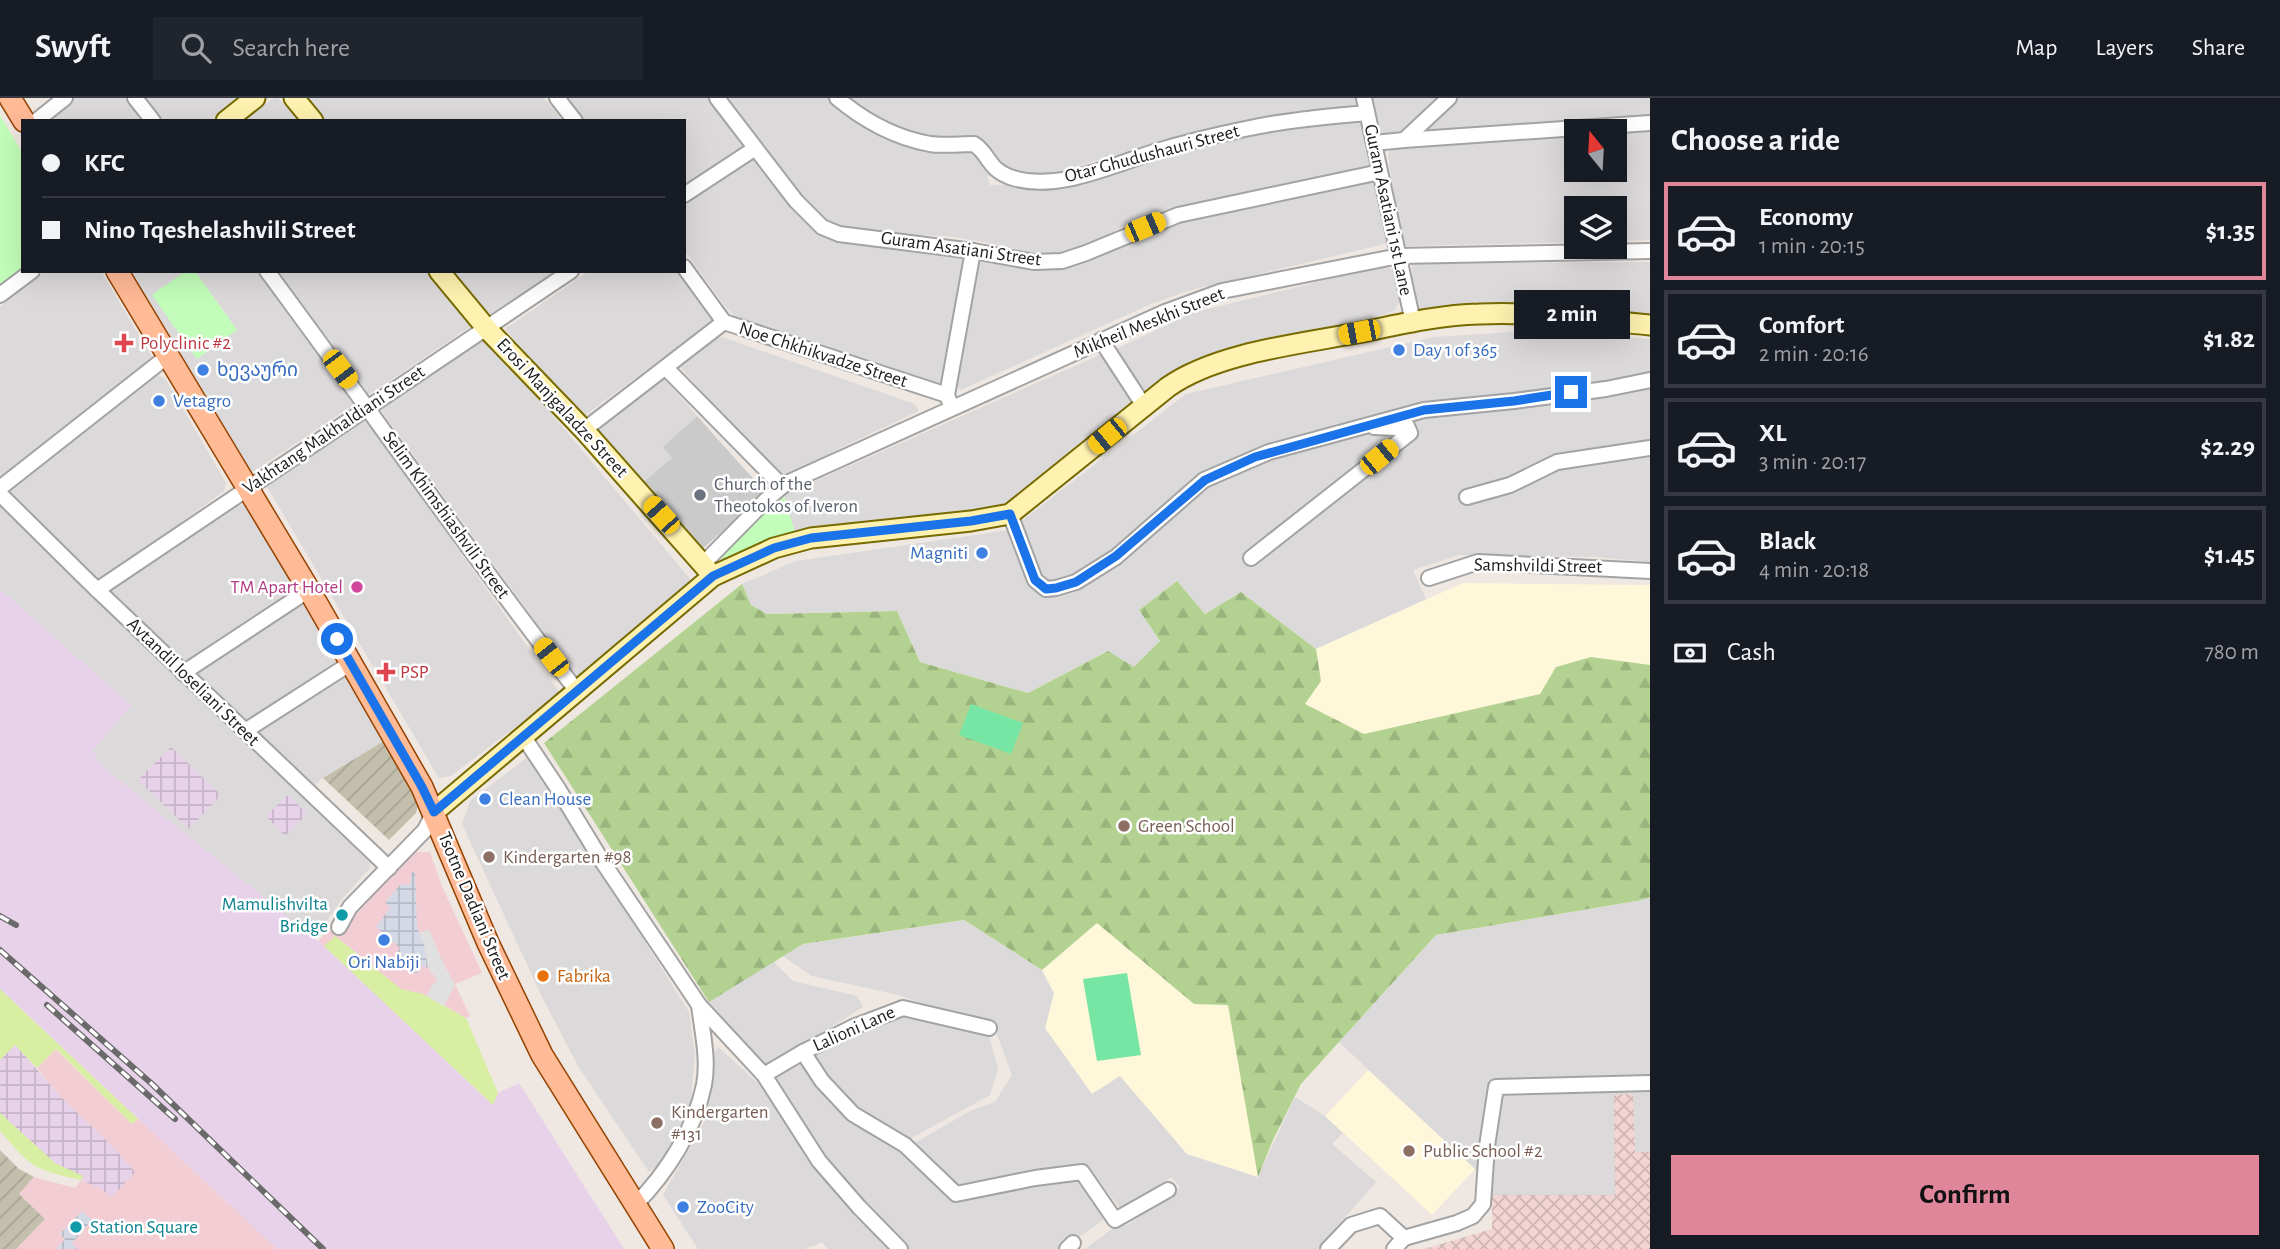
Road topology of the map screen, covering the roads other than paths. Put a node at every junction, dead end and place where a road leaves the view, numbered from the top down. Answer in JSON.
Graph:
{"nodes":[{"id":1,"x":10,"y":98,"type":"edge"},
{"id":2,"x":65,"y":98,"type":"edge"},
{"id":3,"x":135,"y":98,"type":"edge"},
{"id":4,"x":255,"y":98,"type":"edge"},
{"id":5,"x":295,"y":98,"type":"edge"},
{"id":6,"x":557,"y":98,"type":"edge"},
{"id":7,"x":717,"y":98,"type":"edge"},
{"id":8,"x":837,"y":98,"type":"edge"},
{"id":9,"x":1364,"y":98,"type":"edge"},
{"id":10,"x":1449,"y":98,"type":"edge"},
{"id":11,"x":1367,"y":113,"type":"junction"},
{"id":12,"x":23,"y":119,"type":"edge"},
{"id":13,"x":39,"y":119,"type":"edge"},
{"id":14,"x":151,"y":119,"type":"edge"},
{"id":15,"x":229,"y":119,"type":"edge"},
{"id":16,"x":311,"y":119,"type":"edge"},
{"id":17,"x":573,"y":119,"type":"edge"},
{"id":18,"x":1650,"y":123,"type":"edge"},
{"id":19,"x":1404,"y":140,"type":"junction"},
{"id":20,"x":1374,"y":143,"type":"junction"},
{"id":21,"x":754,"y":149,"type":"junction"},
{"id":22,"x":1380,"y":172,"type":"junction"},
{"id":23,"x":686,"y":194,"type":"edge"},
{"id":24,"x":973,"y":251,"type":"junction"},
{"id":25,"x":1650,"y":251,"type":"edge"},
{"id":26,"x":1399,"y":256,"type":"junction"},
{"id":27,"x":686,"y":270,"type":"edge"},
{"id":28,"x":29,"y":273,"type":"edge"},
{"id":29,"x":118,"y":273,"type":"edge"},
{"id":30,"x":268,"y":273,"type":"edge"},
{"id":31,"x":441,"y":273,"type":"edge"},
{"id":32,"x":568,"y":273,"type":"edge"},
{"id":33,"x":0,"y":295,"type":"edge"},
{"id":34,"x":724,"y":322,"type":"junction"},
{"id":35,"x":1413,"y":322,"type":"junction"},
{"id":36,"x":1650,"y":325,"type":"edge"},
{"id":37,"x":487,"y":328,"type":"junction"},
{"id":38,"x":1101,"y":340,"type":"junction"},
{"id":39,"x":169,"y":355,"type":"junction"},
{"id":40,"x":666,"y":368,"type":"junction"},
{"id":41,"x":1650,"y":380,"type":"edge"},
{"id":42,"x":949,"y":401,"type":"junction"},
{"id":43,"x":1144,"y":406,"type":"junction"},
{"id":44,"x":369,"y":407,"type":"junction"},
{"id":45,"x":1362,"y":426,"type":"junction"},
{"id":46,"x":584,"y":430,"type":"junction"},
{"id":47,"x":1650,"y":448,"type":"edge"},
{"id":48,"x":782,"y":486,"type":"junction"},
{"id":49,"x":0,"y":488,"type":"edge"},
{"id":50,"x":246,"y":488,"type":"junction"},
{"id":51,"x":0,"y":494,"type":"edge"},
{"id":52,"x":1466,"y":497,"type":"dead end"},
{"id":53,"x":1010,"y":514,"type":"junction"},
{"id":54,"x":1251,"y":558,"type":"dead end"},
{"id":55,"x":709,"y":569,"type":"junction"},
{"id":56,"x":1650,"y":570,"type":"edge"},
{"id":57,"x":1429,"y":578,"type":"dead end"},
{"id":58,"x":97,"y":590,"type":"junction"},
{"id":59,"x":309,"y":590,"type":"junction"},
{"id":60,"x":351,"y":663,"type":"junction"},
{"id":61,"x":183,"y":673,"type":"junction"},
{"id":62,"x":577,"y":691,"type":"junction"},
{"id":63,"x":245,"y":731,"type":"junction"},
{"id":64,"x":523,"y":736,"type":"junction"},
{"id":65,"x":434,"y":812,"type":"junction"},
{"id":66,"x":389,"y":868,"type":"junction"},
{"id":67,"x":340,"y":928,"type":"dead end"},
{"id":68,"x":699,"y":1005,"type":"junction"},
{"id":69,"x":989,"y":1028,"type":"dead end"},
{"id":70,"x":803,"y":1052,"type":"junction"},
{"id":71,"x":765,"y":1075,"type":"junction"},
{"id":72,"x":1650,"y":1083,"type":"edge"},
{"id":73,"x":1168,"y":1190,"type":"dead end"},
{"id":74,"x":635,"y":1205,"type":"junction"},
{"id":75,"x":1399,"y":1243,"type":"edge"},
{"id":76,"x":663,"y":1249,"type":"edge"},
{"id":77,"x":900,"y":1249,"type":"edge"},
{"id":78,"x":1328,"y":1249,"type":"edge"}],
"edges":[{"from":1,"to":12,"type":"main road"},
{"from":2,"to":13,"type":"street"},
{"from":3,"to":14,"type":"street"},
{"from":4,"to":15,"type":"main road"},
{"from":5,"to":16,"type":"main road"},
{"from":6,"to":17,"type":"street"},
{"from":7,"to":21,"type":"street","name":"Guram Asatiani Street"},
{"from":8,"to":11,"type":"street","name":"Otar Ghudushauri Street"},
{"from":9,"to":11,"type":"street","name":"Guram Asatiani 1st Lane"},
{"from":10,"to":19,"type":"street"},
{"from":11,"to":20,"type":"street","name":"Guram Asatiani 1st Lane"},
{"from":18,"to":19,"type":"street"},
{"from":19,"to":20,"type":"street"},
{"from":20,"to":22,"type":"street","name":"Guram Asatiani 1st Lane"},
{"from":21,"to":23,"type":"street"},
{"from":21,"to":24,"type":"street","name":"Guram Asatiani Street"},
{"from":22,"to":24,"type":"street","name":"Guram Asatiani Street"},
{"from":22,"to":26,"type":"street","name":"Guram Asatiani 1st Lane"},
{"from":24,"to":42,"type":"street"},
{"from":25,"to":26,"type":"street","name":"Mikheil Meskhi Street"},
{"from":26,"to":35,"type":"street","name":"Guram Asatiani 1st Lane"},
{"from":26,"to":38,"type":"street","name":"Mikheil Meskhi Street"},
{"from":27,"to":34,"type":"street","name":"Noe Chkhikvadze Street"},
{"from":28,"to":33,"type":"street"},
{"from":29,"to":39,"type":"main road","name":"Tsotne Dadiani Street"},
{"from":30,"to":44,"type":"street","name":"Selim Khimshiashvili Street"},
{"from":31,"to":37,"type":"main road","name":"Erosi Manjgaladze Street"},
{"from":32,"to":37,"type":"street","name":"Vakhtang Makhaldiani Street"},
{"from":34,"to":40,"type":"street"},
{"from":34,"to":42,"type":"street","name":"Noe Chkhikvadze Street"},
{"from":35,"to":36,"type":"main road"},
{"from":35,"to":43,"type":"main road"},
{"from":37,"to":44,"type":"street","name":"Vakhtang Makhaldiani Street"},
{"from":37,"to":46,"type":"main road","name":"Erosi Manjgaladze Street"},
{"from":38,"to":42,"type":"street","name":"Mikheil Meskhi Street"},
{"from":38,"to":43,"type":"street"},
{"from":39,"to":49,"type":"street"},
{"from":39,"to":50,"type":"main road","name":"Tsotne Dadiani Street"},
{"from":40,"to":46,"type":"street"},
{"from":40,"to":48,"type":"street"},
{"from":41,"to":45,"type":"street"},
{"from":42,"to":48,"type":"street","name":"Mikheil Meskhi Street"},
{"from":43,"to":53,"type":"main road"},
{"from":44,"to":50,"type":"street","name":"Vakhtang Makhaldiani Street"},
{"from":44,"to":62,"type":"street","name":"Selim Khimshiashvili Street"},
{"from":45,"to":53,"type":"street"},
{"from":45,"to":54,"type":"street"},
{"from":46,"to":55,"type":"main road","name":"Erosi Manjgaladze Street"},
{"from":47,"to":52,"type":"street"},
{"from":48,"to":55,"type":"street","name":"Mikheil Meskhi Street"},
{"from":50,"to":58,"type":"street","name":"Vakhtang Makhaldiani Street"},
{"from":50,"to":59,"type":"main road","name":"Tsotne Dadiani Street"},
{"from":51,"to":58,"type":"street","name":"Avtandil Ioseliani Street"},
{"from":53,"to":55,"type":"main road"},
{"from":55,"to":62,"type":"main road"},
{"from":56,"to":57,"type":"street","name":"Samshvildi Street"},
{"from":58,"to":61,"type":"street","name":"Avtandil Ioseliani Street"},
{"from":59,"to":60,"type":"main road","name":"Tsotne Dadiani Street"},
{"from":59,"to":61,"type":"street"},
{"from":60,"to":63,"type":"street"},
{"from":60,"to":65,"type":"main road","name":"Tsotne Dadiani Street"},
{"from":61,"to":63,"type":"street","name":"Avtandil Ioseliani Street"},
{"from":62,"to":64,"type":"main road"},
{"from":63,"to":66,"type":"street","name":"Avtandil Ioseliani Street"},
{"from":64,"to":65,"type":"main road"},
{"from":64,"to":68,"type":"street"},
{"from":65,"to":66,"type":"street"},
{"from":65,"to":74,"type":"main road","name":"Tsotne Dadiani Street"},
{"from":66,"to":67,"type":"street"},
{"from":68,"to":71,"type":"street"},
{"from":68,"to":74,"type":"street"},
{"from":69,"to":70,"type":"street","name":"Lalioni Lane"},
{"from":70,"to":71,"type":"street","name":"Lalioni Lane"},
{"from":70,"to":73,"type":"street"},
{"from":71,"to":77,"type":"street"},
{"from":72,"to":75,"type":"street"},
{"from":74,"to":76,"type":"main road","name":"Tsotne Dadiani Street"},
{"from":75,"to":78,"type":"street"}]}
